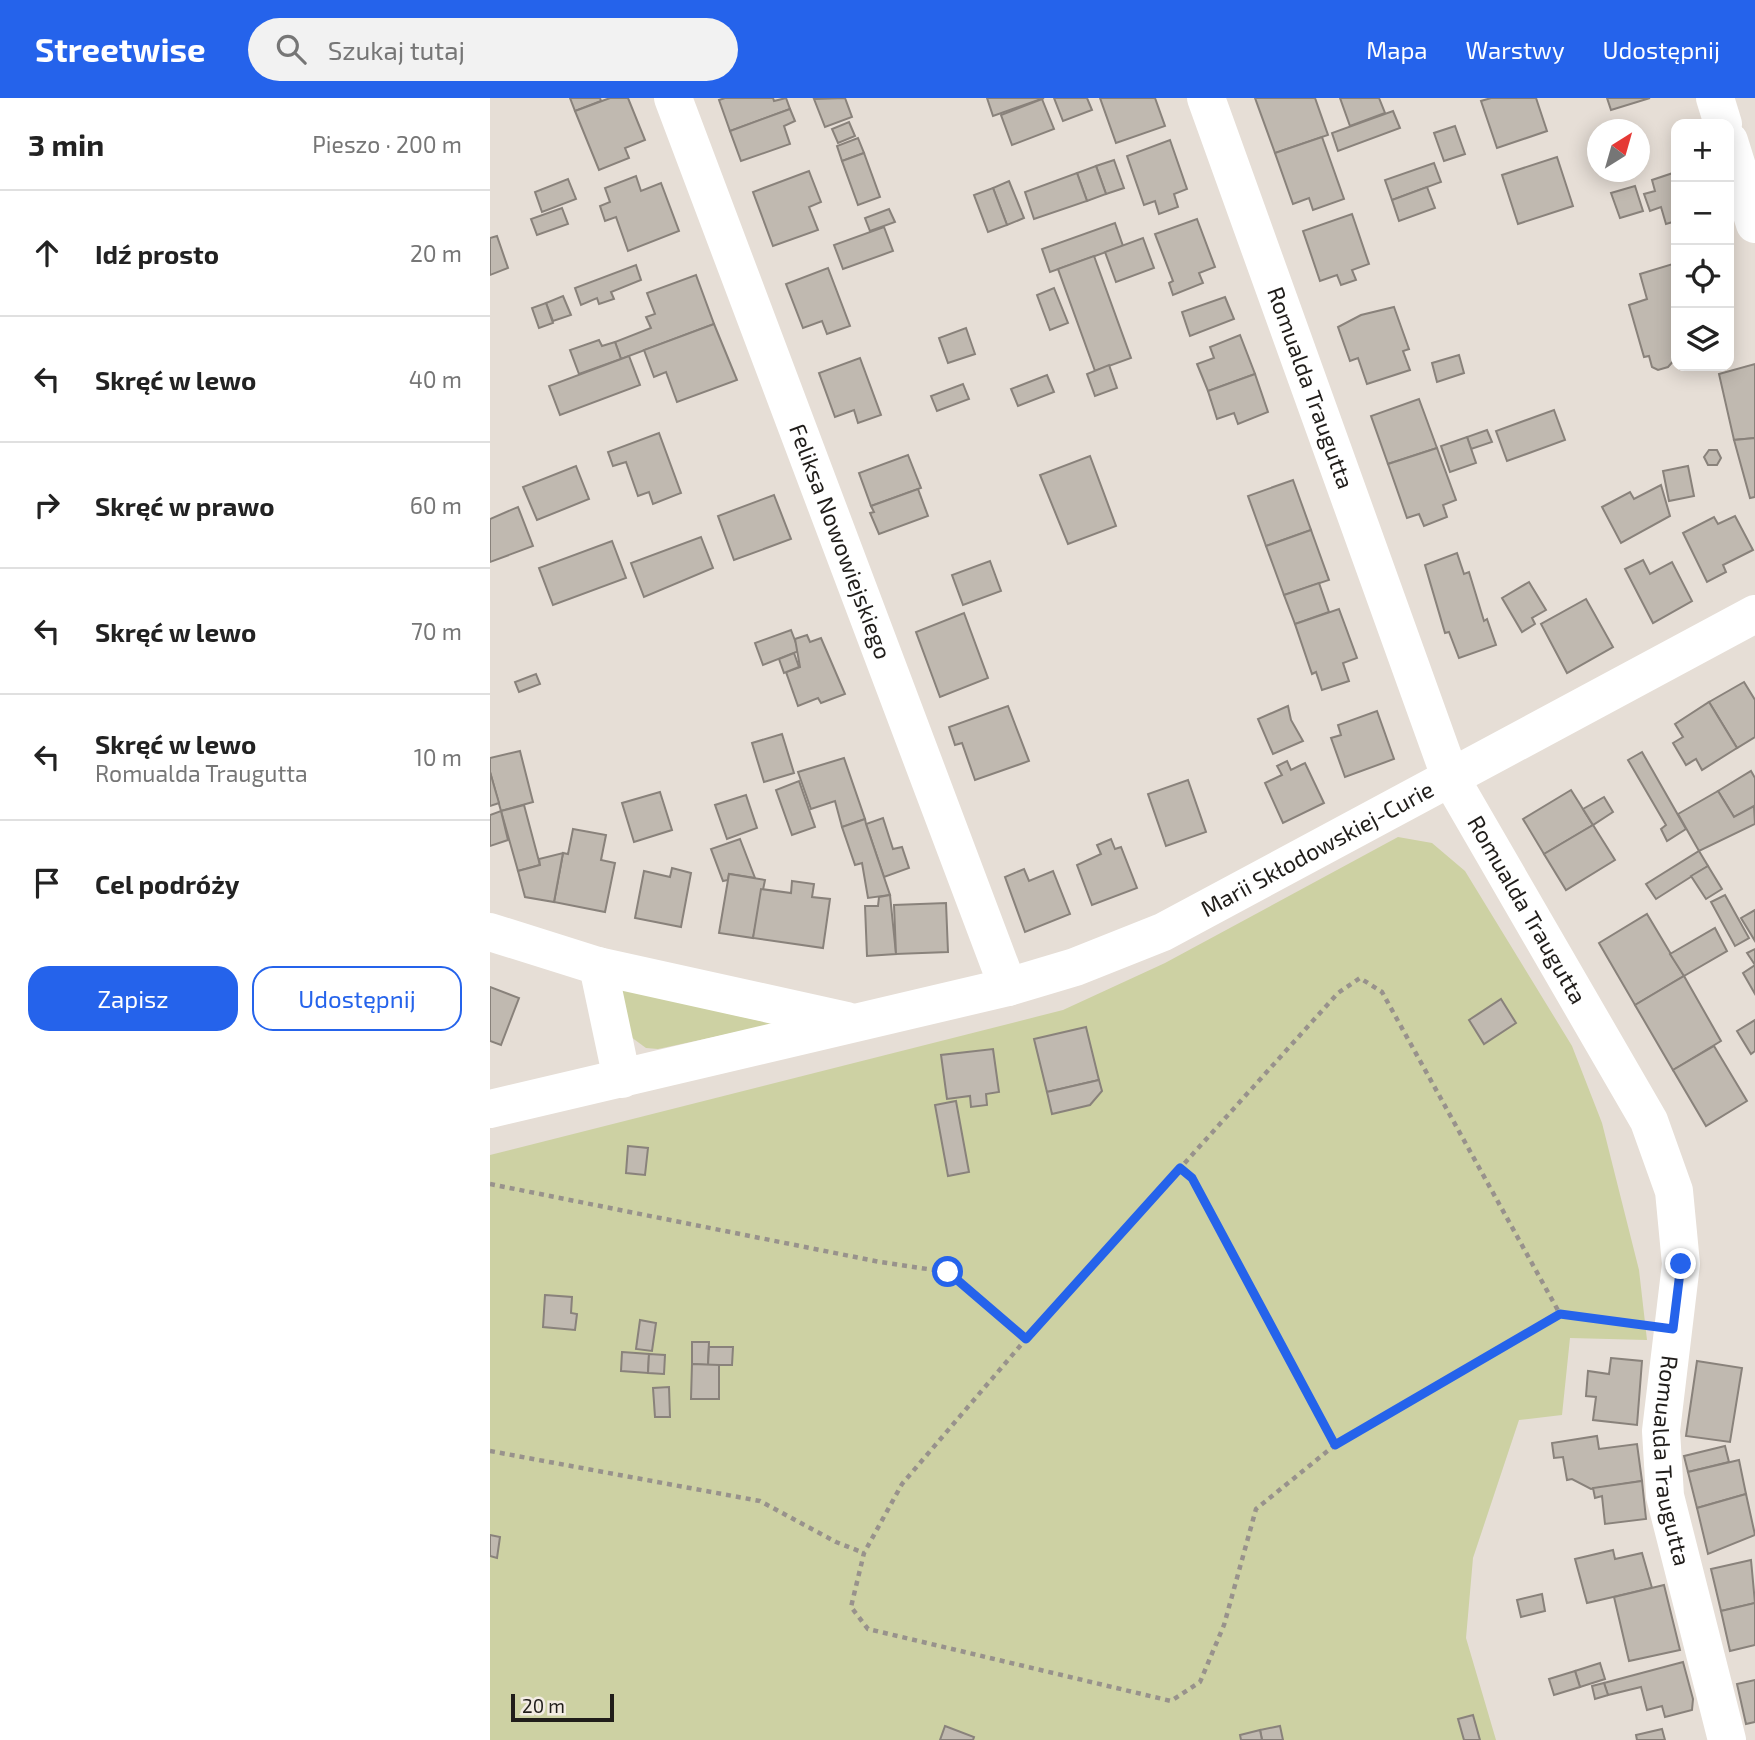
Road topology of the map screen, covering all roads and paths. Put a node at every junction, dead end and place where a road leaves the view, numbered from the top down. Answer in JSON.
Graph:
{"nodes":[{"id":1,"x":673,"y":98,"type":"edge"},
{"id":2,"x":1206,"y":98,"type":"edge"},
{"id":3,"x":1715,"y":98,"type":"edge"},
{"id":4,"x":1721,"y":119,"type":"edge"},
{"id":5,"x":1734,"y":157,"type":"edge"},
{"id":6,"x":1755,"y":224,"type":"edge"},
{"id":7,"x":1755,"y":614,"type":"edge"},
{"id":8,"x":1451,"y":779,"type":"junction"},
{"id":9,"x":490,"y":932,"type":"edge"},
{"id":10,"x":598,"y":966,"type":"junction"},
{"id":11,"x":1007,"y":987,"type":"junction"},
{"id":12,"x":856,"y":1023,"type":"junction"},
{"id":13,"x":622,"y":1079,"type":"junction"},
{"id":14,"x":490,"y":1109,"type":"edge"},
{"id":15,"x":1180,"y":1168,"type":"junction"},
{"id":16,"x":490,"y":1184,"type":"edge"},
{"id":17,"x":1560,"y":1314,"type":"junction"},
{"id":18,"x":1673,"y":1329,"type":"junction"},
{"id":19,"x":1026,"y":1339,"type":"junction"},
{"id":20,"x":1335,"y":1445,"type":"junction"},
{"id":21,"x":490,"y":1451,"type":"edge"},
{"id":22,"x":864,"y":1553,"type":"junction"},
{"id":23,"x":1727,"y":1740,"type":"edge"}],
"edges":[{"from":1,"to":11,"type":"street","name":"Feliksa Nowowiejskiego"},
{"from":2,"to":8,"type":"street","name":"Romualda Traugutta"},
{"from":3,"to":4,"type":"street"},
{"from":5,"to":6,"type":"street"},
{"from":7,"to":8,"type":"street","name":"Marii Skłodowskiej-Curie"},
{"from":8,"to":11,"type":"street","name":"Marii Skłodowskiej-Curie"},
{"from":8,"to":18,"type":"street","name":"Romualda Traugutta"},
{"from":9,"to":10,"type":"street","name":"Marii Skłodowskiej-Curie"},
{"from":10,"to":12,"type":"street","name":"Marii Skłodowskiej-Curie"},
{"from":10,"to":13,"type":"street"},
{"from":11,"to":12,"type":"street","name":"Marii Skłodowskiej-Curie"},
{"from":12,"to":13,"type":"street","name":"Marii Skłodowskiej-Curie"},
{"from":13,"to":14,"type":"street","name":"Marii Skłodowskiej-Curie"},
{"from":15,"to":17,"type":"path"},
{"from":15,"to":19,"type":"path"},
{"from":15,"to":20,"type":"path"},
{"from":16,"to":19,"type":"path"},
{"from":17,"to":18,"type":"path"},
{"from":17,"to":20,"type":"path"},
{"from":18,"to":23,"type":"street","name":"Romualda Traugutta"},
{"from":19,"to":22,"type":"path"},
{"from":20,"to":22,"type":"path"},
{"from":21,"to":22,"type":"path"}]}
